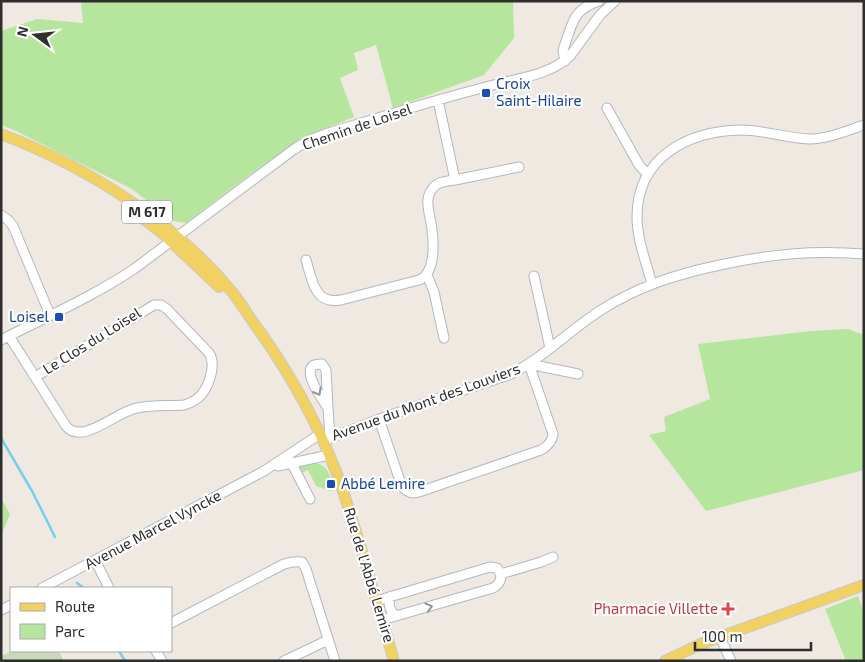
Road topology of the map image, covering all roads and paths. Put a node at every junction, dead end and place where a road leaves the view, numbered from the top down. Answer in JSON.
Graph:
{"nodes":[{"id":1,"x":599,"y":1,"type":"edge"},
{"id":2,"x":615,"y":1,"type":"edge"},
{"id":3,"x":565,"y":60,"type":"junction"},
{"id":4,"x":438,"y":100,"type":"junction"},
{"id":5,"x":608,"y":108,"type":"dead end"},
{"id":6,"x":864,"y":125,"type":"edge"},
{"id":7,"x":1,"y":134,"type":"edge"},
{"id":8,"x":1,"y":141,"type":"edge"},
{"id":9,"x":519,"y":167,"type":"dead end"},
{"id":10,"x":648,"y":175,"type":"junction"},
{"id":11,"x":455,"y":180,"type":"junction"},
{"id":12,"x":1,"y":215,"type":"edge"},
{"id":13,"x":174,"y":239,"type":"junction"},
{"id":14,"x":864,"y":254,"type":"edge"},
{"id":15,"x":306,"y":260,"type":"dead end"},
{"id":16,"x":427,"y":275,"type":"junction"},
{"id":17,"x":534,"y":276,"type":"dead end"},
{"id":18,"x":652,"y":284,"type":"junction"},
{"id":19,"x":50,"y":315,"type":"junction"},
{"id":20,"x":5,"y":338,"type":"edge"},
{"id":21,"x":444,"y":338,"type":"dead end"},
{"id":22,"x":550,"y":348,"type":"junction"},
{"id":23,"x":529,"y":364,"type":"junction"},
{"id":24,"x":578,"y":374,"type":"dead end"},
{"id":25,"x":35,"y":377,"type":"junction"},
{"id":26,"x":328,"y":408,"type":"dead end"},
{"id":27,"x":379,"y":419,"type":"junction"},
{"id":28,"x":324,"y":437,"type":"junction"},
{"id":29,"x":329,"y":454,"type":"junction"},
{"id":30,"x":291,"y":462,"type":"junction"},
{"id":31,"x":264,"y":471,"type":"junction"},
{"id":32,"x":310,"y":499,"type":"dead end"},
{"id":33,"x":553,"y":556,"type":"dead end"},
{"id":34,"x":95,"y":560,"type":"junction"},
{"id":35,"x":501,"y":574,"type":"junction"},
{"id":36,"x":864,"y":585,"type":"edge"},
{"id":37,"x":44,"y":587,"type":"edge"},
{"id":38,"x":108,"y":587,"type":"edge"},
{"id":39,"x":391,"y":596,"type":"junction"},
{"id":40,"x":376,"y":601,"type":"junction"},
{"id":41,"x":396,"y":616,"type":"junction"},
{"id":42,"x":382,"y":620,"type":"junction"},
{"id":43,"x":172,"y":622,"type":"edge"},
{"id":44,"x":720,"y":637,"type":"junction"},
{"id":45,"x":328,"y":640,"type":"junction"},
{"id":46,"x":284,"y":661,"type":"edge"},
{"id":47,"x":335,"y":661,"type":"edge"},
{"id":48,"x":394,"y":661,"type":"edge"},
{"id":49,"x":665,"y":661,"type":"edge"},
{"id":50,"x":731,"y":661,"type":"edge"}],
"edges":[{"from":1,"to":3,"type":"street"},
{"from":2,"to":3,"type":"street","name":"Chemin de Loisel"},
{"from":3,"to":4,"type":"street","name":"Chemin de Loisel"},
{"from":4,"to":11,"type":"street"},
{"from":4,"to":13,"type":"street","name":"Chemin de Loisel"},
{"from":5,"to":10,"type":"street"},
{"from":6,"to":10,"type":"street"},
{"from":7,"to":13,"type":"main road","name":"Rue de l'Abbé Lemire","number":"M 617"},
{"from":8,"to":13,"type":"main road","name":"Rue de l'Abbé Lemire","number":"M 617"},
{"from":9,"to":11,"type":"street"},
{"from":10,"to":18,"type":"street"},
{"from":11,"to":16,"type":"street"},
{"from":12,"to":19,"type":"street"},
{"from":13,"to":19,"type":"street","name":"Chemin de Loisel"},
{"from":13,"to":28,"type":"main road","name":"Rue de l'Abbé Lemire","number":"M 617"},
{"from":14,"to":18,"type":"street","name":"Avenue du Mont des Louviers"},
{"from":15,"to":16,"type":"street"},
{"from":16,"to":21,"type":"street"},
{"from":17,"to":22,"type":"street"},
{"from":18,"to":22,"type":"street","name":"Avenue du Mont des Louviers"},
{"from":19,"to":20,"type":"street","name":"Chemin de Loisel"},
{"from":20,"to":25,"type":"street","name":"Le Clos du Loisel"},
{"from":22,"to":23,"type":"street","name":"Avenue du Mont des Louviers"},
{"from":23,"to":24,"type":"street","name":"Avenue du Mont des Louviers"},
{"from":23,"to":27,"type":"street","name":"Avenue du Mont des Louviers"},
{"from":23,"to":27,"type":"street"},
{"from":25,"to":25,"type":"street","name":"Le Clos du Loisel"},
{"from":26,"to":28,"type":"street"},
{"from":27,"to":28,"type":"street","name":"Avenue du Mont des Louviers"},
{"from":28,"to":29,"type":"main road","name":"Rue de l'Abbé Lemire","number":"M 617"},
{"from":28,"to":31,"type":"street","name":"Avenue Marcel Vyncke"},
{"from":29,"to":30,"type":"street","name":"Avenue Marcel Vyncke"},
{"from":29,"to":40,"type":"main road","name":"Rue de l'Abbé Lemire","number":"M 617"},
{"from":30,"to":31,"type":"street","name":"Avenue Marcel Vyncke"},
{"from":30,"to":32,"type":"street"},
{"from":31,"to":34,"type":"street","name":"Avenue Marcel Vyncke"},
{"from":33,"to":35,"type":"street"},
{"from":34,"to":37,"type":"street","name":"Avenue Marcel Vyncke"},
{"from":34,"to":38,"type":"street"},
{"from":35,"to":39,"type":"street"},
{"from":41,"to":35,"type":"street","one_way":true},
{"from":36,"to":44,"type":"main road"},
{"from":39,"to":40,"type":"street"},
{"from":39,"to":41,"type":"street"},
{"from":40,"to":42,"type":"main road","name":"Rue de l'Abbé Lemire","number":"M 617"},
{"from":41,"to":42,"type":"street"},
{"from":42,"to":48,"type":"main road","name":"Rue de l'Abbé Lemire","number":"M 617"},
{"from":43,"to":45,"type":"street"},
{"from":44,"to":49,"type":"main road"},
{"from":44,"to":50,"type":"street"},
{"from":45,"to":46,"type":"street"},
{"from":45,"to":47,"type":"street"}]}
